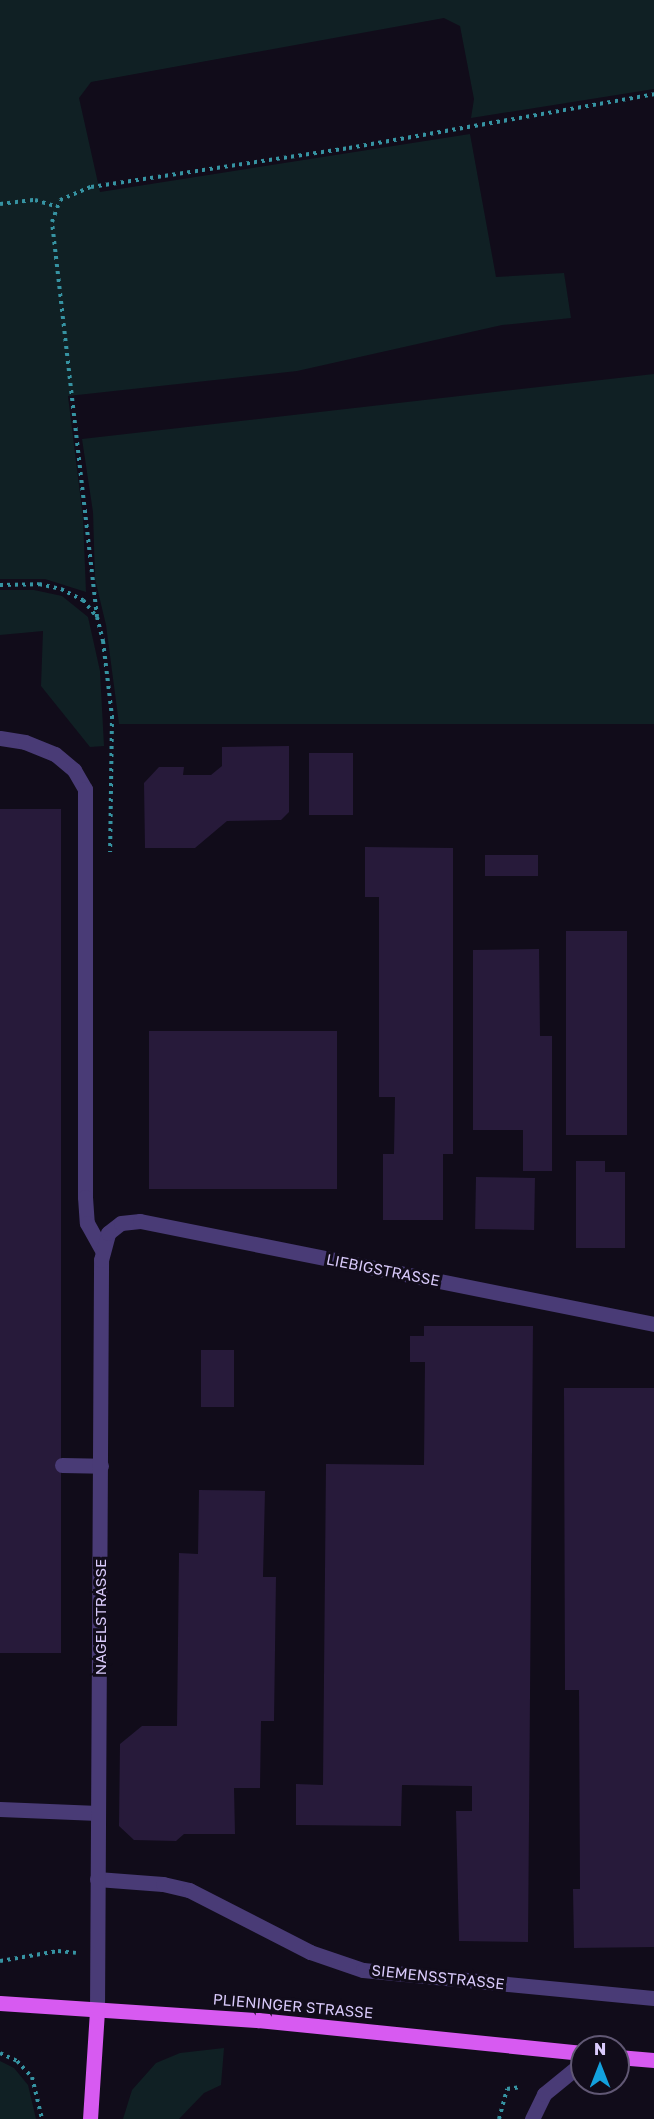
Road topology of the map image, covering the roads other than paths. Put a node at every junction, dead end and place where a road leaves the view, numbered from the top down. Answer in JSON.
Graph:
{"nodes":[{"id":1,"x":0,"y":738,"type":"edge"},
{"id":2,"x":113,"y":1227,"type":"joint"},
{"id":3,"x":102,"y":1250,"type":"junction"},
{"id":4,"x":654,"y":1324,"type":"edge"},
{"id":5,"x":62,"y":1466,"type":"dead end"},
{"id":6,"x":101,"y":1466,"type":"junction"},
{"id":7,"x":0,"y":1809,"type":"edge"},
{"id":8,"x":98,"y":1813,"type":"junction"},
{"id":9,"x":97,"y":1879,"type":"junction"},
{"id":10,"x":654,"y":1998,"type":"edge"},
{"id":11,"x":0,"y":2003,"type":"edge"},
{"id":12,"x":97,"y":2011,"type":"junction"},
{"id":13,"x":570,"y":2052,"type":"edge"},
{"id":14,"x":630,"y":2057,"type":"edge"},
{"id":15,"x":654,"y":2060,"type":"edge"},
{"id":16,"x":570,"y":2073,"type":"edge"},
{"id":17,"x":90,"y":2119,"type":"edge"},
{"id":18,"x":532,"y":2119,"type":"edge"}],
"edges":[{"from":1,"to":3,"type":"street"},
{"from":2,"to":3,"type":"street","name":"NAGELSTRASSE"},
{"from":2,"to":4,"type":"street","name":"LIEBIGSTRASSE"},
{"from":3,"to":6,"type":"street","name":"NAGELSTRASSE"},
{"from":5,"to":6,"type":"street"},
{"from":6,"to":8,"type":"street","name":"NAGELSTRASSE"},
{"from":7,"to":8,"type":"street"},
{"from":8,"to":9,"type":"street","name":"NAGELSTRASSE"},
{"from":9,"to":10,"type":"street","name":"SIEMENSSTRASSE"},
{"from":9,"to":12,"type":"street","name":"NAGELSTRASSE"},
{"from":11,"to":12,"type":"main road","name":"PLIENINGER STRASSE"},
{"from":12,"to":13,"type":"main road","name":"PLIENINGER STRASSE"},
{"from":12,"to":17,"type":"main road"},
{"from":14,"to":15,"type":"main road"},
{"from":16,"to":18,"type":"street"}]}
